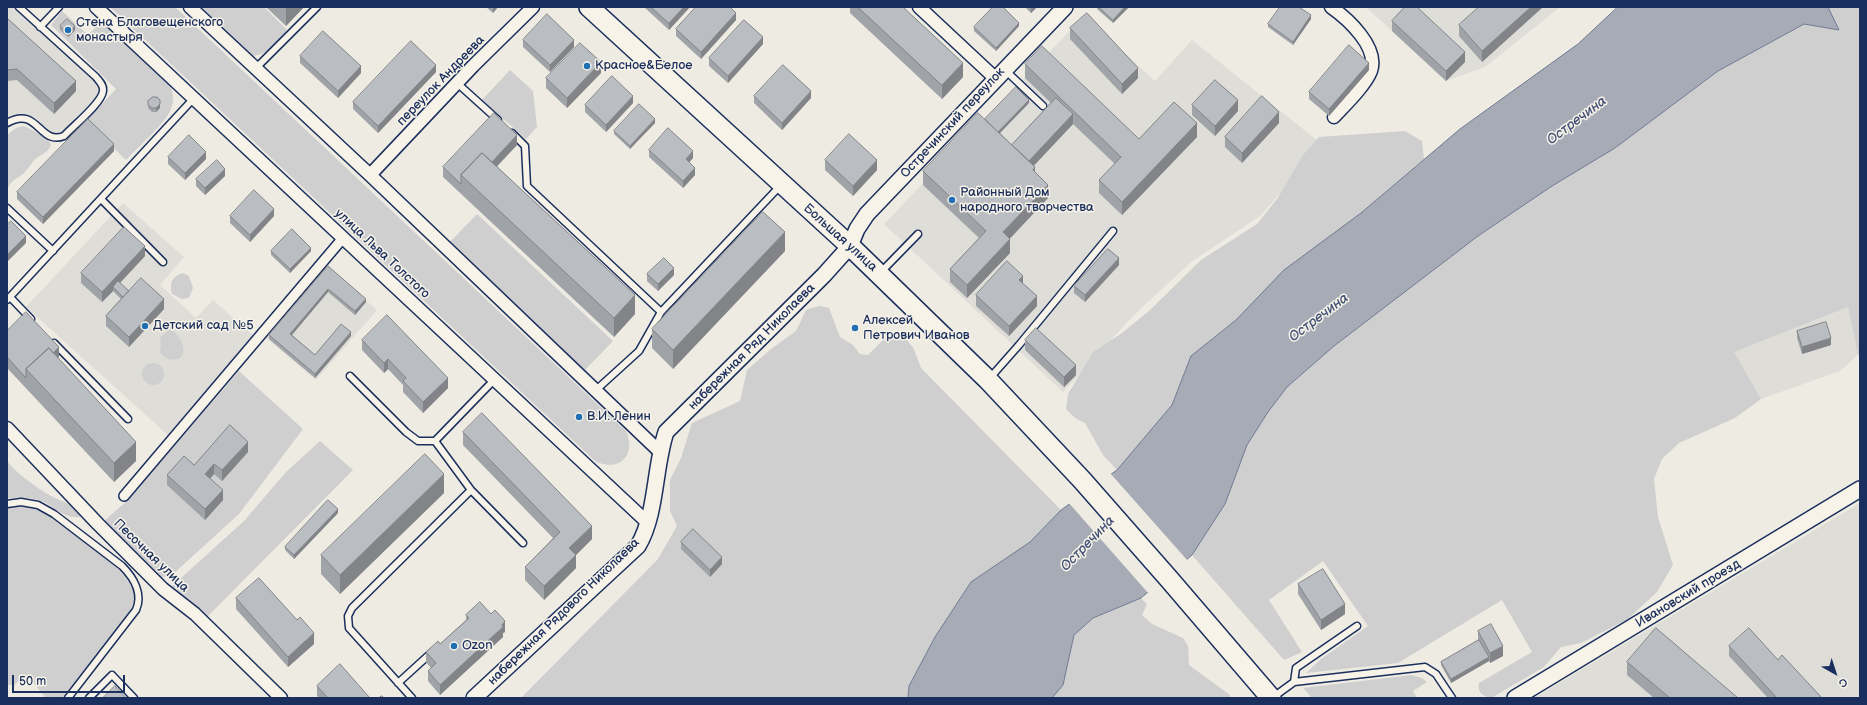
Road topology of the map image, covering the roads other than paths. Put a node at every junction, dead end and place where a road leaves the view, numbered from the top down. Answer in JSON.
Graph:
{"nodes":[{"id":1,"x":18,"y":7,"type":"edge"},
{"id":2,"x":59,"y":7,"type":"edge"},
{"id":3,"x":96,"y":7,"type":"edge"},
{"id":4,"x":190,"y":7,"type":"edge"},
{"id":5,"x":317,"y":7,"type":"edge"},
{"id":6,"x":533,"y":7,"type":"edge"},
{"id":7,"x":589,"y":7,"type":"edge"},
{"id":8,"x":919,"y":7,"type":"edge"},
{"id":9,"x":1065,"y":7,"type":"edge"},
{"id":10,"x":1330,"y":7,"type":"edge"},
{"id":11,"x":40,"y":27,"type":"junction"},
{"id":12,"x":256,"y":68,"type":"junction"},
{"id":13,"x":1000,"y":74,"type":"junction"},
{"id":14,"x":457,"y":83,"type":"junction"},
{"id":15,"x":194,"y":98,"type":"junction"},
{"id":16,"x":1043,"y":106,"type":"dead end"},
{"id":17,"x":1334,"y":117,"type":"dead end"},
{"id":18,"x":7,"y":123,"type":"edge"},
{"id":19,"x":502,"y":124,"type":"edge"},
{"id":20,"x":508,"y":130,"type":"edge"},
{"id":21,"x":370,"y":175,"type":"junction"},
{"id":22,"x":782,"y":185,"type":"junction"},
{"id":23,"x":101,"y":200,"type":"junction"},
{"id":24,"x":7,"y":208,"type":"edge"},
{"id":25,"x":1112,"y":231,"type":"dead end"},
{"id":26,"x":918,"y":234,"type":"dead end"},
{"id":27,"x":343,"y":238,"type":"junction"},
{"id":28,"x":850,"y":246,"type":"junction"},
{"id":29,"x":53,"y":251,"type":"junction"},
{"id":30,"x":163,"y":262,"type":"dead end"},
{"id":31,"x":879,"y":273,"type":"junction"},
{"id":32,"x":8,"y":299,"type":"edge"},
{"id":33,"x":661,"y":312,"type":"junction"},
{"id":34,"x":37,"y":326,"type":"edge"},
{"id":35,"x":48,"y":337,"type":"edge"},
{"id":36,"x":350,"y":376,"type":"dead end"},
{"id":37,"x":495,"y":379,"type":"junction"},
{"id":38,"x":988,"y":380,"type":"junction"},
{"id":39,"x":596,"y":390,"type":"junction"},
{"id":40,"x":128,"y":419,"type":"dead end"},
{"id":41,"x":7,"y":428,"type":"edge"},
{"id":42,"x":435,"y":441,"type":"junction"},
{"id":43,"x":659,"y":451,"type":"junction"},
{"id":44,"x":471,"y":490,"type":"junction"},
{"id":45,"x":1860,"y":490,"type":"edge"},
{"id":46,"x":124,"y":496,"type":"dead end"},
{"id":47,"x":7,"y":504,"type":"edge"},
{"id":48,"x":648,"y":523,"type":"junction"},
{"id":49,"x":523,"y":543,"type":"dead end"},
{"id":50,"x":1357,"y":626,"type":"dead end"},
{"id":51,"x":437,"y":647,"type":"edge"},
{"id":52,"x":1294,"y":682,"type":"junction"},
{"id":53,"x":398,"y":683,"type":"junction"},
{"id":54,"x":68,"y":698,"type":"edge"},
{"id":55,"x":89,"y":698,"type":"edge"},
{"id":56,"x":134,"y":698,"type":"edge"},
{"id":57,"x":281,"y":698,"type":"edge"},
{"id":58,"x":412,"y":698,"type":"edge"},
{"id":59,"x":474,"y":698,"type":"edge"},
{"id":60,"x":1272,"y":698,"type":"edge"},
{"id":61,"x":1452,"y":698,"type":"edge"},
{"id":62,"x":1515,"y":698,"type":"edge"}],
"edges":[{"from":1,"to":11,"type":"lane"},
{"from":2,"to":11,"type":"lane"},
{"from":3,"to":15,"type":"street","name":"улица Льва Толстого"},
{"from":4,"to":12,"type":"street"},
{"from":5,"to":12,"type":"lane"},
{"from":6,"to":14,"type":"street","name":"переулок Андреева"},
{"from":7,"to":22,"type":"main road","name":"Большая улица"},
{"from":8,"to":13,"type":"street"},
{"from":9,"to":13,"type":"street","name":"Остречинский переулок"},
{"from":10,"to":17,"type":"street"},
{"from":11,"to":18,"type":"lane"},
{"from":12,"to":21,"type":"street"},
{"from":13,"to":16,"type":"lane"},
{"from":13,"to":28,"type":"street","name":"Остречинский переулок"},
{"from":14,"to":19,"type":"lane"},
{"from":14,"to":21,"type":"street","name":"переулок Андреева"},
{"from":15,"to":23,"type":"lane"},
{"from":15,"to":27,"type":"street","name":"улица Льва Толстого"},
{"from":20,"to":33,"type":"lane"},
{"from":21,"to":39,"type":"street"},
{"from":22,"to":28,"type":"main road","name":"Большая улица"},
{"from":22,"to":33,"type":"lane"},
{"from":23,"to":29,"type":"lane"},
{"from":23,"to":30,"type":"lane"},
{"from":24,"to":29,"type":"lane"},
{"from":25,"to":38,"type":"lane"},
{"from":26,"to":31,"type":"lane"},
{"from":27,"to":37,"type":"street","name":"улица Льва Толстого"},
{"from":27,"to":46,"type":"street"},
{"from":28,"to":31,"type":"main road","name":"Большая улица"},
{"from":28,"to":43,"type":"street","name":"набережная Ряд Николаева"},
{"from":29,"to":32,"type":"lane"},
{"from":31,"to":38,"type":"main road","name":"Большая улица"},
{"from":32,"to":34,"type":"lane"},
{"from":33,"to":39,"type":"lane"},
{"from":35,"to":40,"type":"lane"},
{"from":36,"to":42,"type":"lane"},
{"from":37,"to":42,"type":"lane"},
{"from":37,"to":48,"type":"street","name":"улица Льва Толстого"},
{"from":38,"to":60,"type":"main road","name":"Большая улица"},
{"from":39,"to":43,"type":"street"},
{"from":41,"to":57,"type":"street","name":"Песочная улица"},
{"from":42,"to":44,"type":"lane"},
{"from":43,"to":48,"type":"street","name":"набережная Рядового Николаева"},
{"from":44,"to":49,"type":"lane"},
{"from":44,"to":53,"type":"lane"},
{"from":45,"to":62,"type":"street","name":"Ивановский проезд"},
{"from":47,"to":54,"type":"lane"},
{"from":48,"to":59,"type":"street","name":"набережная Рядового Николаева"},
{"from":50,"to":52,"type":"lane"},
{"from":51,"to":53,"type":"lane"},
{"from":52,"to":60,"type":"lane"},
{"from":52,"to":61,"type":"lane"},
{"from":53,"to":58,"type":"lane"},
{"from":55,"to":56,"type":"lane"}]}
